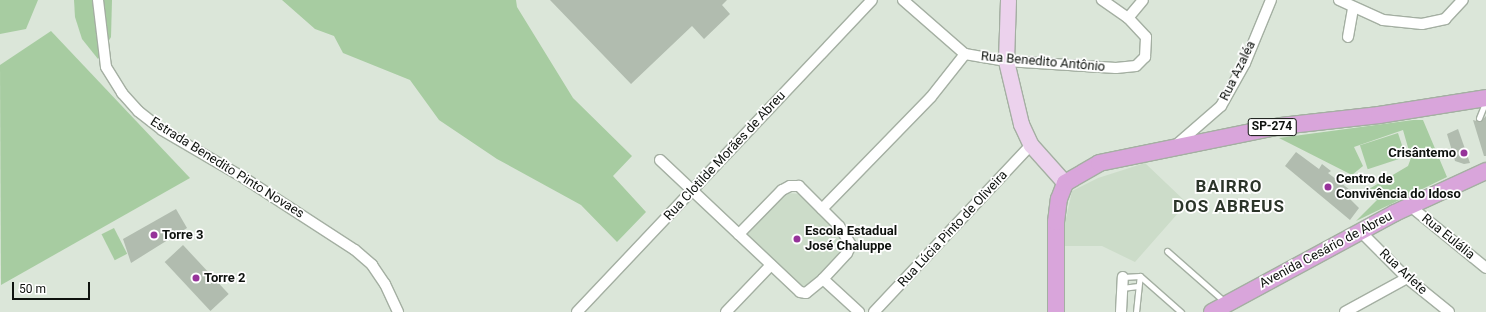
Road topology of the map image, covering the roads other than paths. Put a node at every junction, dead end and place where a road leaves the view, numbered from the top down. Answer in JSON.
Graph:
{"nodes":[{"id":1,"x":98,"y":0,"type":"edge"},
{"id":2,"x":872,"y":0,"type":"edge"},
{"id":3,"x":903,"y":0,"type":"edge"},
{"id":4,"x":1008,"y":0,"type":"edge"},
{"id":5,"x":1102,"y":0,"type":"edge"},
{"id":6,"x":1143,"y":0,"type":"edge"},
{"id":7,"x":1271,"y":0,"type":"edge"},
{"id":8,"x":1339,"y":0,"type":"edge"},
{"id":9,"x":1463,"y":0,"type":"edge"},
{"id":10,"x":1352,"y":8,"type":"junction"},
{"id":11,"x":1128,"y":18,"type":"junction"},
{"id":12,"x":1348,"y":37,"type":"dead end"},
{"id":13,"x":965,"y":54,"type":"junction"},
{"id":14,"x":1006,"y":61,"type":"junction"},
{"id":15,"x":1486,"y":98,"type":"edge"},
{"id":16,"x":1486,"y":101,"type":"edge"},
{"id":17,"x":1479,"y":118,"type":"dead end"},
{"id":18,"x":1031,"y":145,"type":"junction"},
{"id":19,"x":1174,"y":147,"type":"junction"},
{"id":20,"x":660,"y":160,"type":"dead end"},
{"id":21,"x":1486,"y":171,"type":"edge"},
{"id":22,"x":1065,"y":183,"type":"junction"},
{"id":23,"x":693,"y":190,"type":"junction"},
{"id":24,"x":1410,"y":206,"type":"junction"},
{"id":25,"x":822,"y":209,"type":"junction"},
{"id":26,"x":1360,"y":231,"type":"junction"},
{"id":27,"x":739,"y":234,"type":"junction"},
{"id":28,"x":1167,"y":251,"type":"dead end"},
{"id":29,"x":772,"y":265,"type":"junction"},
{"id":30,"x":1486,"y":268,"type":"edge"},
{"id":31,"x":1140,"y":276,"type":"junction"},
{"id":32,"x":1123,"y":277,"type":"joint"},
{"id":33,"x":1407,"y":278,"type":"junction"},
{"id":34,"x":823,"y":279,"type":"junction"},
{"id":35,"x":1138,"y":286,"type":"junction"},
{"id":36,"x":1122,"y":288,"type":"junction"},
{"id":37,"x":1227,"y":303,"type":"junction"},
{"id":38,"x":398,"y":312,"type":"edge"},
{"id":39,"x":577,"y":312,"type":"edge"},
{"id":40,"x":726,"y":312,"type":"edge"},
{"id":41,"x":859,"y":312,"type":"edge"},
{"id":42,"x":874,"y":312,"type":"edge"},
{"id":43,"x":1056,"y":312,"type":"edge"},
{"id":44,"x":1121,"y":312,"type":"edge"},
{"id":45,"x":1136,"y":312,"type":"edge"},
{"id":46,"x":1181,"y":312,"type":"edge"},
{"id":47,"x":1213,"y":312,"type":"edge"},
{"id":48,"x":1345,"y":312,"type":"edge"},
{"id":49,"x":1448,"y":312,"type":"edge"}],
"edges":[{"from":1,"to":38,"type":"street","name":"Estrada Benedito Pinto Novaes"},
{"from":2,"to":23,"type":"street","name":"Rua Clotilde Morães de Abreu"},
{"from":3,"to":13,"type":"street","name":"Rua Benedito Antônio"},
{"from":4,"to":14,"type":"street"},
{"from":5,"to":11,"type":"street"},
{"from":6,"to":11,"type":"street"},
{"from":7,"to":19,"type":"street","name":"Rua Azaléa"},
{"from":8,"to":10,"type":"street"},
{"from":9,"to":10,"type":"street"},
{"from":10,"to":12,"type":"street"},
{"from":11,"to":14,"type":"street","name":"Rua Benedito Antônio"},
{"from":13,"to":14,"type":"street","name":"Rua Benedito Antônio"},
{"from":13,"to":25,"type":"street"},
{"from":14,"to":18,"type":"street"},
{"from":15,"to":19,"type":"main road","number":"SP-274"},
{"from":16,"to":17,"type":"lane"},
{"from":18,"to":22,"type":"street"},
{"from":18,"to":42,"type":"street","name":"Rua Lúcia Pinto de Oliveira"},
{"from":19,"to":22,"type":"main road","number":"SP-274"},
{"from":20,"to":23,"type":"street"},
{"from":21,"to":24,"type":"main road","name":"Avenida Cesário de Abreu"},
{"from":22,"to":43,"type":"main road"},
{"from":23,"to":27,"type":"street"},
{"from":23,"to":39,"type":"street","name":"Rua Clotilde Morães de Abreu"},
{"from":24,"to":26,"type":"main road","name":"Avenida Cesário de Abreu"},
{"from":24,"to":30,"type":"street","name":"Rua Eulália"},
{"from":25,"to":27,"type":"street"},
{"from":25,"to":34,"type":"street"},
{"from":26,"to":33,"type":"street","name":"Rua Arlete"},
{"from":26,"to":37,"type":"main road","name":"Avenida Cesário de Abreu"},
{"from":27,"to":29,"type":"street"},
{"from":28,"to":37,"type":"lane"},
{"from":29,"to":34,"type":"street"},
{"from":29,"to":40,"type":"street"},
{"from":31,"to":32,"type":"lane"},
{"from":31,"to":35,"type":"lane"},
{"from":31,"to":46,"type":"lane"},
{"from":32,"to":36,"type":"street"},
{"from":33,"to":48,"type":"street"},
{"from":33,"to":49,"type":"street","name":"Rua Arlete"},
{"from":34,"to":41,"type":"street"},
{"from":35,"to":36,"type":"lane"},
{"from":35,"to":45,"type":"lane"},
{"from":36,"to":44,"type":"street"},
{"from":37,"to":47,"type":"main road","name":"Avenida Cesário de Abreu"}]}
